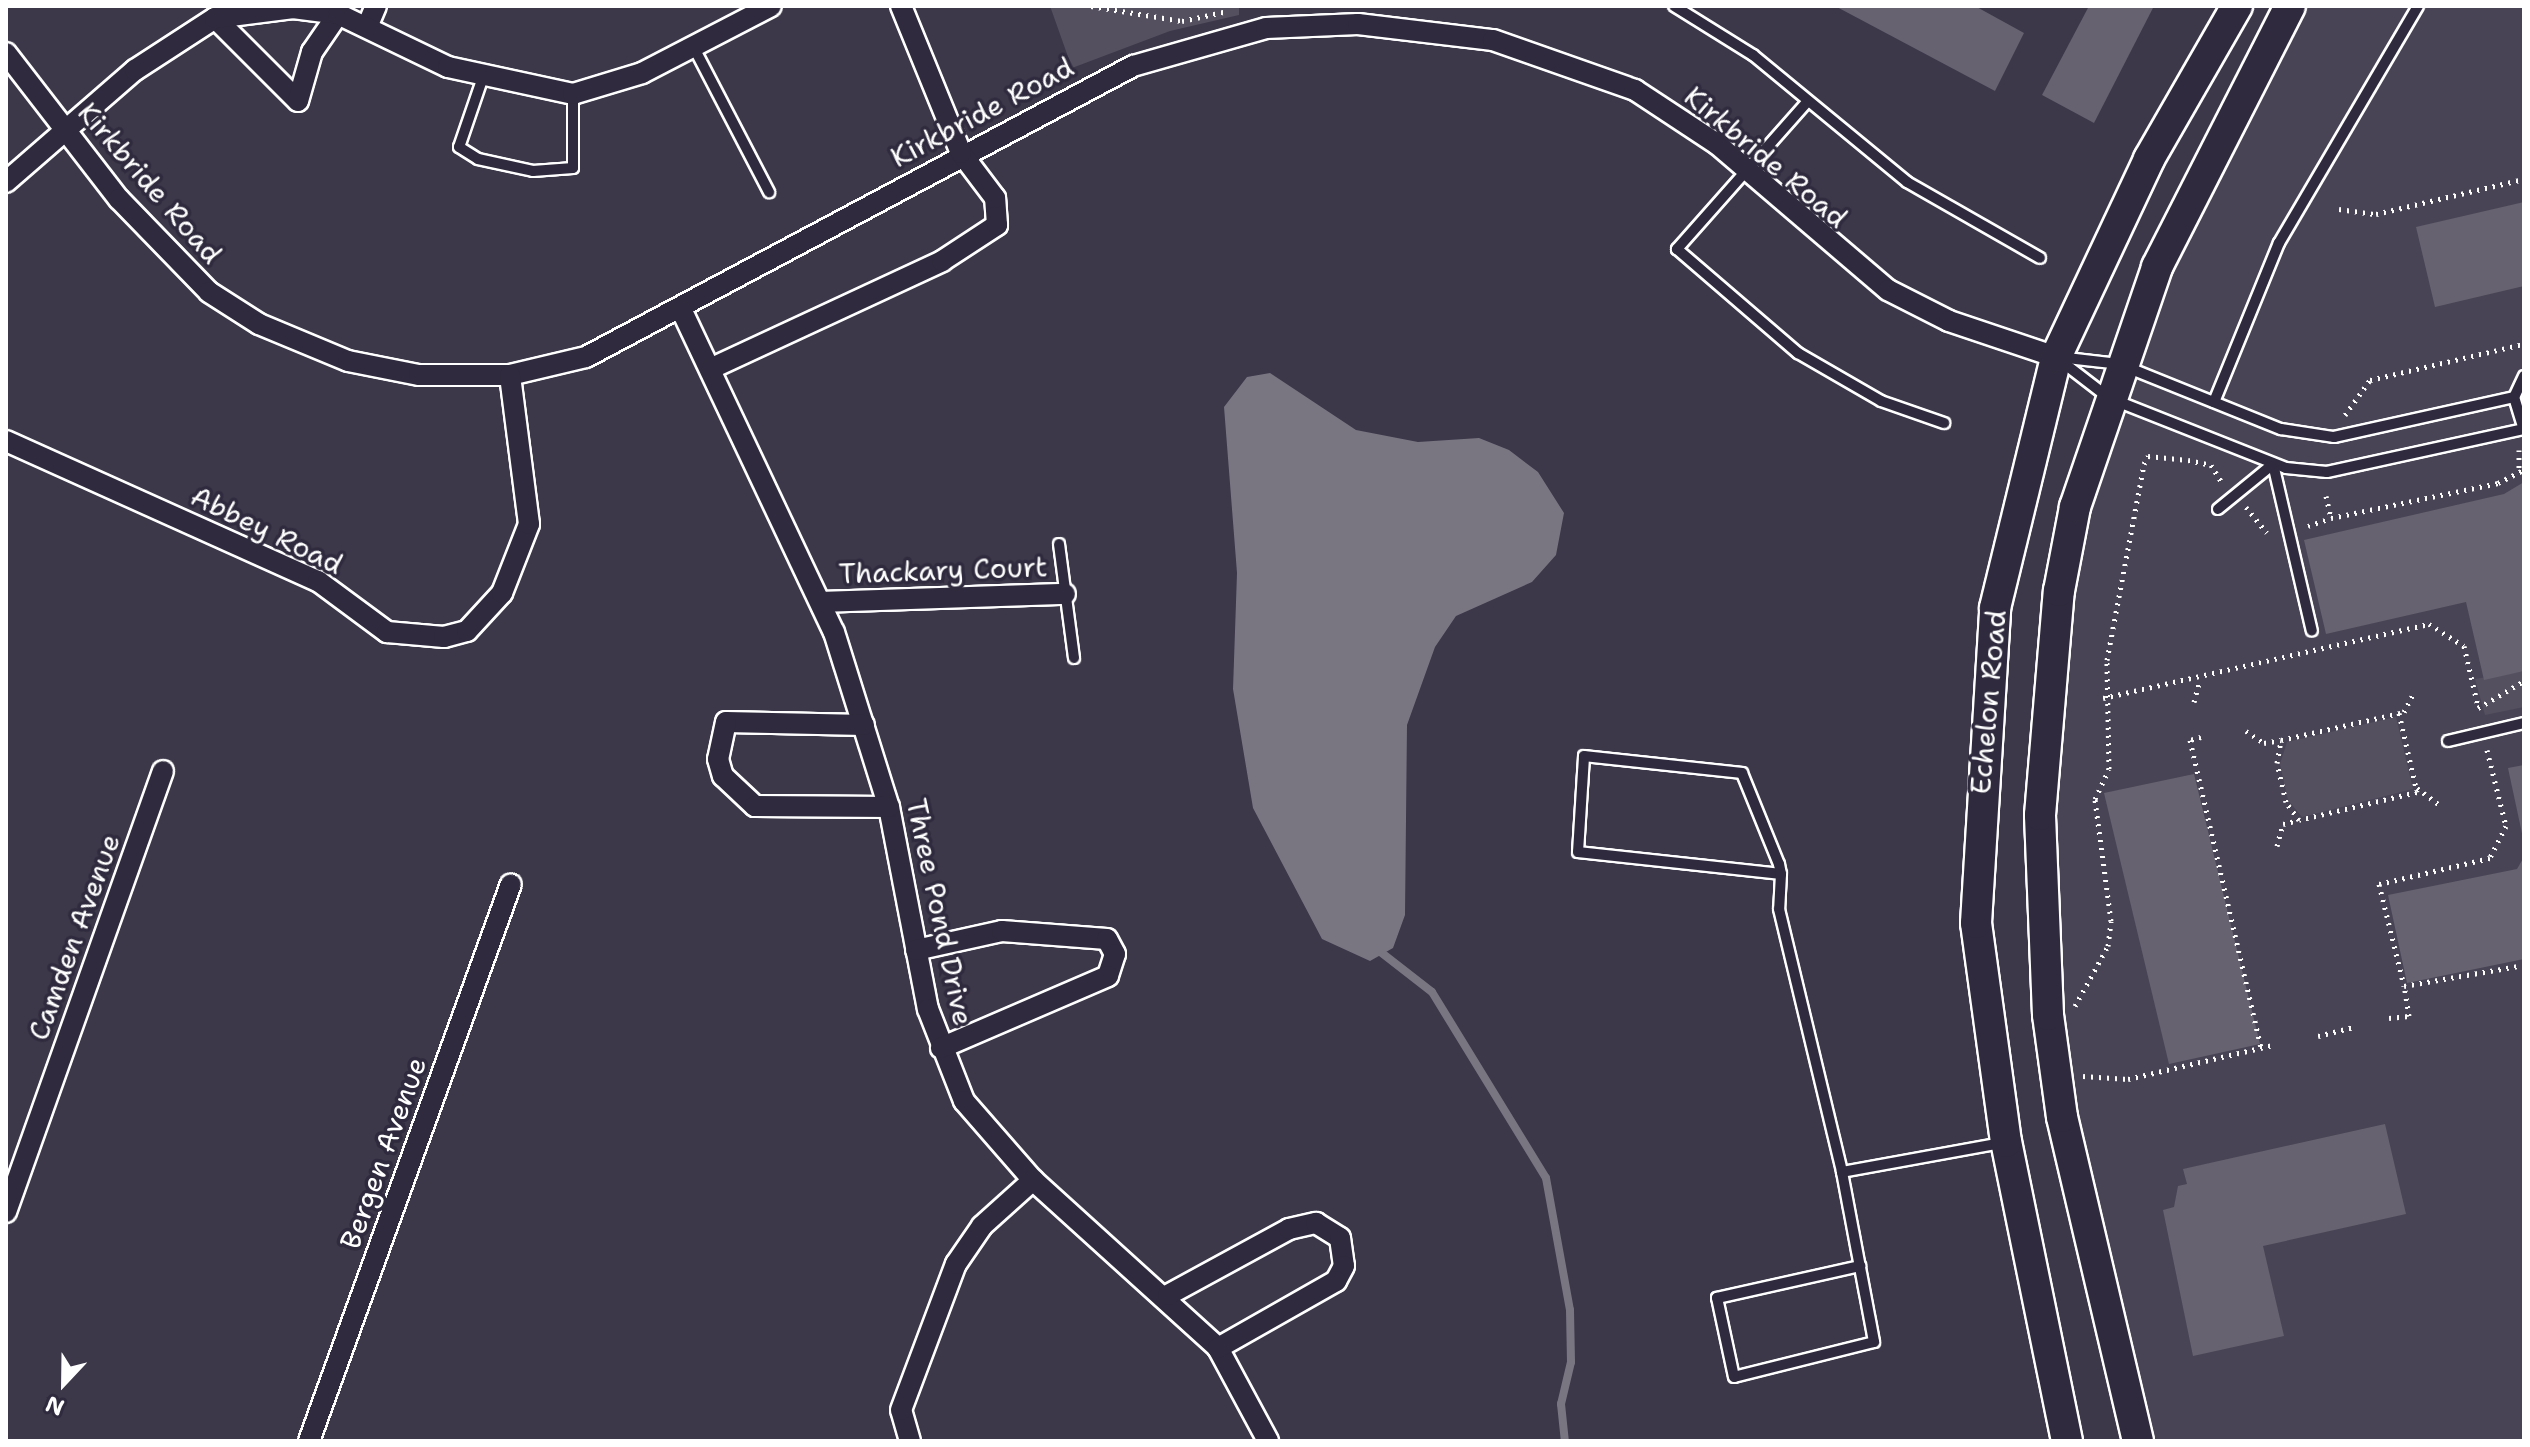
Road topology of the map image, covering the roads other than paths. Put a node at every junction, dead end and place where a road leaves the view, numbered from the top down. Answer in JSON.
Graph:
{"nodes":[{"id":1,"x":376,"y":6,"type":"edge"},
{"id":2,"x":771,"y":6,"type":"edge"},
{"id":3,"x":901,"y":6,"type":"edge"},
{"id":4,"x":1674,"y":6,"type":"edge"},
{"id":5,"x":2237,"y":6,"type":"edge"},
{"id":6,"x":2290,"y":6,"type":"edge"},
{"id":7,"x":2418,"y":6,"type":"edge"},
{"id":8,"x":212,"y":12,"type":"edge"},
{"id":9,"x":338,"y":14,"type":"junction"},
{"id":10,"x":367,"y":27,"type":"junction"},
{"id":11,"x":693,"y":46,"type":"junction"},
{"id":12,"x":6,"y":53,"type":"edge"},
{"id":13,"x":483,"y":77,"type":"junction"},
{"id":14,"x":573,"y":94,"type":"junction"},
{"id":15,"x":1808,"y":101,"type":"junction"},
{"id":16,"x":66,"y":131,"type":"junction"},
{"id":17,"x":961,"y":153,"type":"junction"},
{"id":18,"x":1748,"y":171,"type":"junction"},
{"id":19,"x":6,"y":182,"type":"edge"},
{"id":20,"x":769,"y":192,"type":"dead end"},
{"id":21,"x":2040,"y":258,"type":"dead end"},
{"id":22,"x":682,"y":311,"type":"junction"},
{"id":23,"x":2056,"y":357,"type":"junction"},
{"id":24,"x":2119,"y":364,"type":"junction"},
{"id":25,"x":712,"y":368,"type":"junction"},
{"id":26,"x":510,"y":375,"type":"junction"},
{"id":27,"x":2524,"y":376,"type":"edge"},
{"id":28,"x":2514,"y":397,"type":"junction"},
{"id":29,"x":2109,"y":398,"type":"junction"},
{"id":30,"x":2214,"y":402,"type":"junction"},
{"id":31,"x":1944,"y":423,"type":"dead end"},
{"id":32,"x":2524,"y":429,"type":"edge"},
{"id":33,"x":6,"y":441,"type":"edge"},
{"id":34,"x":2273,"y":464,"type":"junction"},
{"id":35,"x":2218,"y":509,"type":"dead end"},
{"id":36,"x":1059,"y":544,"type":"dead end"},
{"id":37,"x":1065,"y":594,"type":"junction"},
{"id":38,"x":822,"y":602,"type":"junction"},
{"id":39,"x":2312,"y":631,"type":"dead end"},
{"id":40,"x":1074,"y":658,"type":"dead end"},
{"id":41,"x":2524,"y":723,"type":"edge"},
{"id":42,"x":864,"y":725,"type":"junction"},
{"id":43,"x":2448,"y":741,"type":"dead end"},
{"id":44,"x":163,"y":771,"type":"dead end"},
{"id":45,"x":889,"y":807,"type":"junction"},
{"id":46,"x":1781,"y":874,"type":"junction"},
{"id":47,"x":511,"y":884,"type":"dead end"},
{"id":48,"x":916,"y":950,"type":"junction"},
{"id":49,"x":941,"y":1048,"type":"junction"},
{"id":50,"x":2006,"y":1142,"type":"junction"},
{"id":51,"x":1842,"y":1172,"type":"junction"},
{"id":52,"x":1033,"y":1180,"type":"junction"},
{"id":53,"x":6,"y":1212,"type":"edge"},
{"id":54,"x":1860,"y":1266,"type":"junction"},
{"id":55,"x":1168,"y":1295,"type":"junction"},
{"id":56,"x":1218,"y":1348,"type":"junction"},
{"id":57,"x":309,"y":1441,"type":"edge"},
{"id":58,"x":910,"y":1441,"type":"edge"},
{"id":59,"x":1268,"y":1441,"type":"edge"},
{"id":60,"x":2067,"y":1441,"type":"edge"},
{"id":61,"x":2138,"y":1441,"type":"edge"}],
"edges":[{"from":1,"to":10,"type":"street"},
{"from":2,"to":11,"type":"street"},
{"from":3,"to":17,"type":"street"},
{"from":4,"to":15,"type":"lane"},
{"from":5,"to":23,"type":"street","name":"Echelon Road"},
{"from":6,"to":24,"type":"street"},
{"from":7,"to":30,"type":"lane"},
{"from":8,"to":9,"type":"street"},
{"from":8,"to":9,"type":"street"},
{"from":8,"to":16,"type":"street"},
{"from":9,"to":10,"type":"street"},
{"from":10,"to":13,"type":"street"},
{"from":11,"to":14,"type":"street"},
{"from":11,"to":20,"type":"lane"},
{"from":12,"to":16,"type":"street","name":"Kirkbride Road"},
{"from":13,"to":14,"type":"street"},
{"from":13,"to":14,"type":"lane"},
{"from":15,"to":18,"type":"lane"},
{"from":15,"to":21,"type":"lane"},
{"from":16,"to":19,"type":"street"},
{"from":16,"to":26,"type":"street","name":"Kirkbride Road"},
{"from":17,"to":18,"type":"street","name":"Kirkbride Road"},
{"from":17,"to":22,"type":"street","name":"Kirkbride Road"},
{"from":17,"to":25,"type":"street"},
{"from":18,"to":23,"type":"street","name":"Kirkbride Road"},
{"from":18,"to":31,"type":"lane"},
{"from":22,"to":25,"type":"street","name":"Three Pond Drive"},
{"from":22,"to":26,"type":"street","name":"Kirkbride Road"},
{"from":23,"to":24,"type":"lane"},
{"from":23,"to":29,"type":"lane"},
{"from":23,"to":50,"type":"street","name":"Echelon Road"},
{"from":24,"to":29,"type":"street"},
{"from":24,"to":30,"type":"lane"},
{"from":25,"to":38,"type":"street","name":"Three Pond Drive"},
{"from":26,"to":33,"type":"street","name":"Abbey Road"},
{"from":27,"to":28,"type":"lane"},
{"from":28,"to":30,"type":"lane"},
{"from":28,"to":32,"type":"lane"},
{"from":29,"to":34,"type":"lane"},
{"from":29,"to":61,"type":"street"},
{"from":32,"to":34,"type":"lane"},
{"from":34,"to":35,"type":"lane"},
{"from":34,"to":39,"type":"lane"},
{"from":36,"to":37,"type":"lane","name":"Thackary Court"},
{"from":37,"to":38,"type":"street","name":"Thackary Court"},
{"from":37,"to":40,"type":"lane","name":"Thackary Court"},
{"from":38,"to":42,"type":"street","name":"Three Pond Drive"},
{"from":41,"to":43,"type":"lane"},
{"from":42,"to":45,"type":"street","name":"Three Pond Drive"},
{"from":42,"to":45,"type":"street"},
{"from":44,"to":53,"type":"street","name":"Camden Avenue"},
{"from":45,"to":48,"type":"street","name":"Three Pond Drive"},
{"from":46,"to":46,"type":"lane"},
{"from":46,"to":51,"type":"lane"},
{"from":47,"to":57,"type":"street","name":"Bergen Avenue"},
{"from":48,"to":49,"type":"street","name":"Three Pond Drive"},
{"from":48,"to":49,"type":"street"},
{"from":49,"to":52,"type":"street","name":"Three Pond Drive"},
{"from":50,"to":51,"type":"lane"},
{"from":50,"to":60,"type":"street","name":"Echelon Road"},
{"from":51,"to":54,"type":"lane"},
{"from":52,"to":55,"type":"street","name":"Three Pond Drive"},
{"from":52,"to":58,"type":"street"},
{"from":54,"to":54,"type":"lane"},
{"from":55,"to":56,"type":"street","name":"Three Pond Drive"},
{"from":55,"to":56,"type":"street"},
{"from":56,"to":59,"type":"street","name":"Three Pond Drive"}]}
